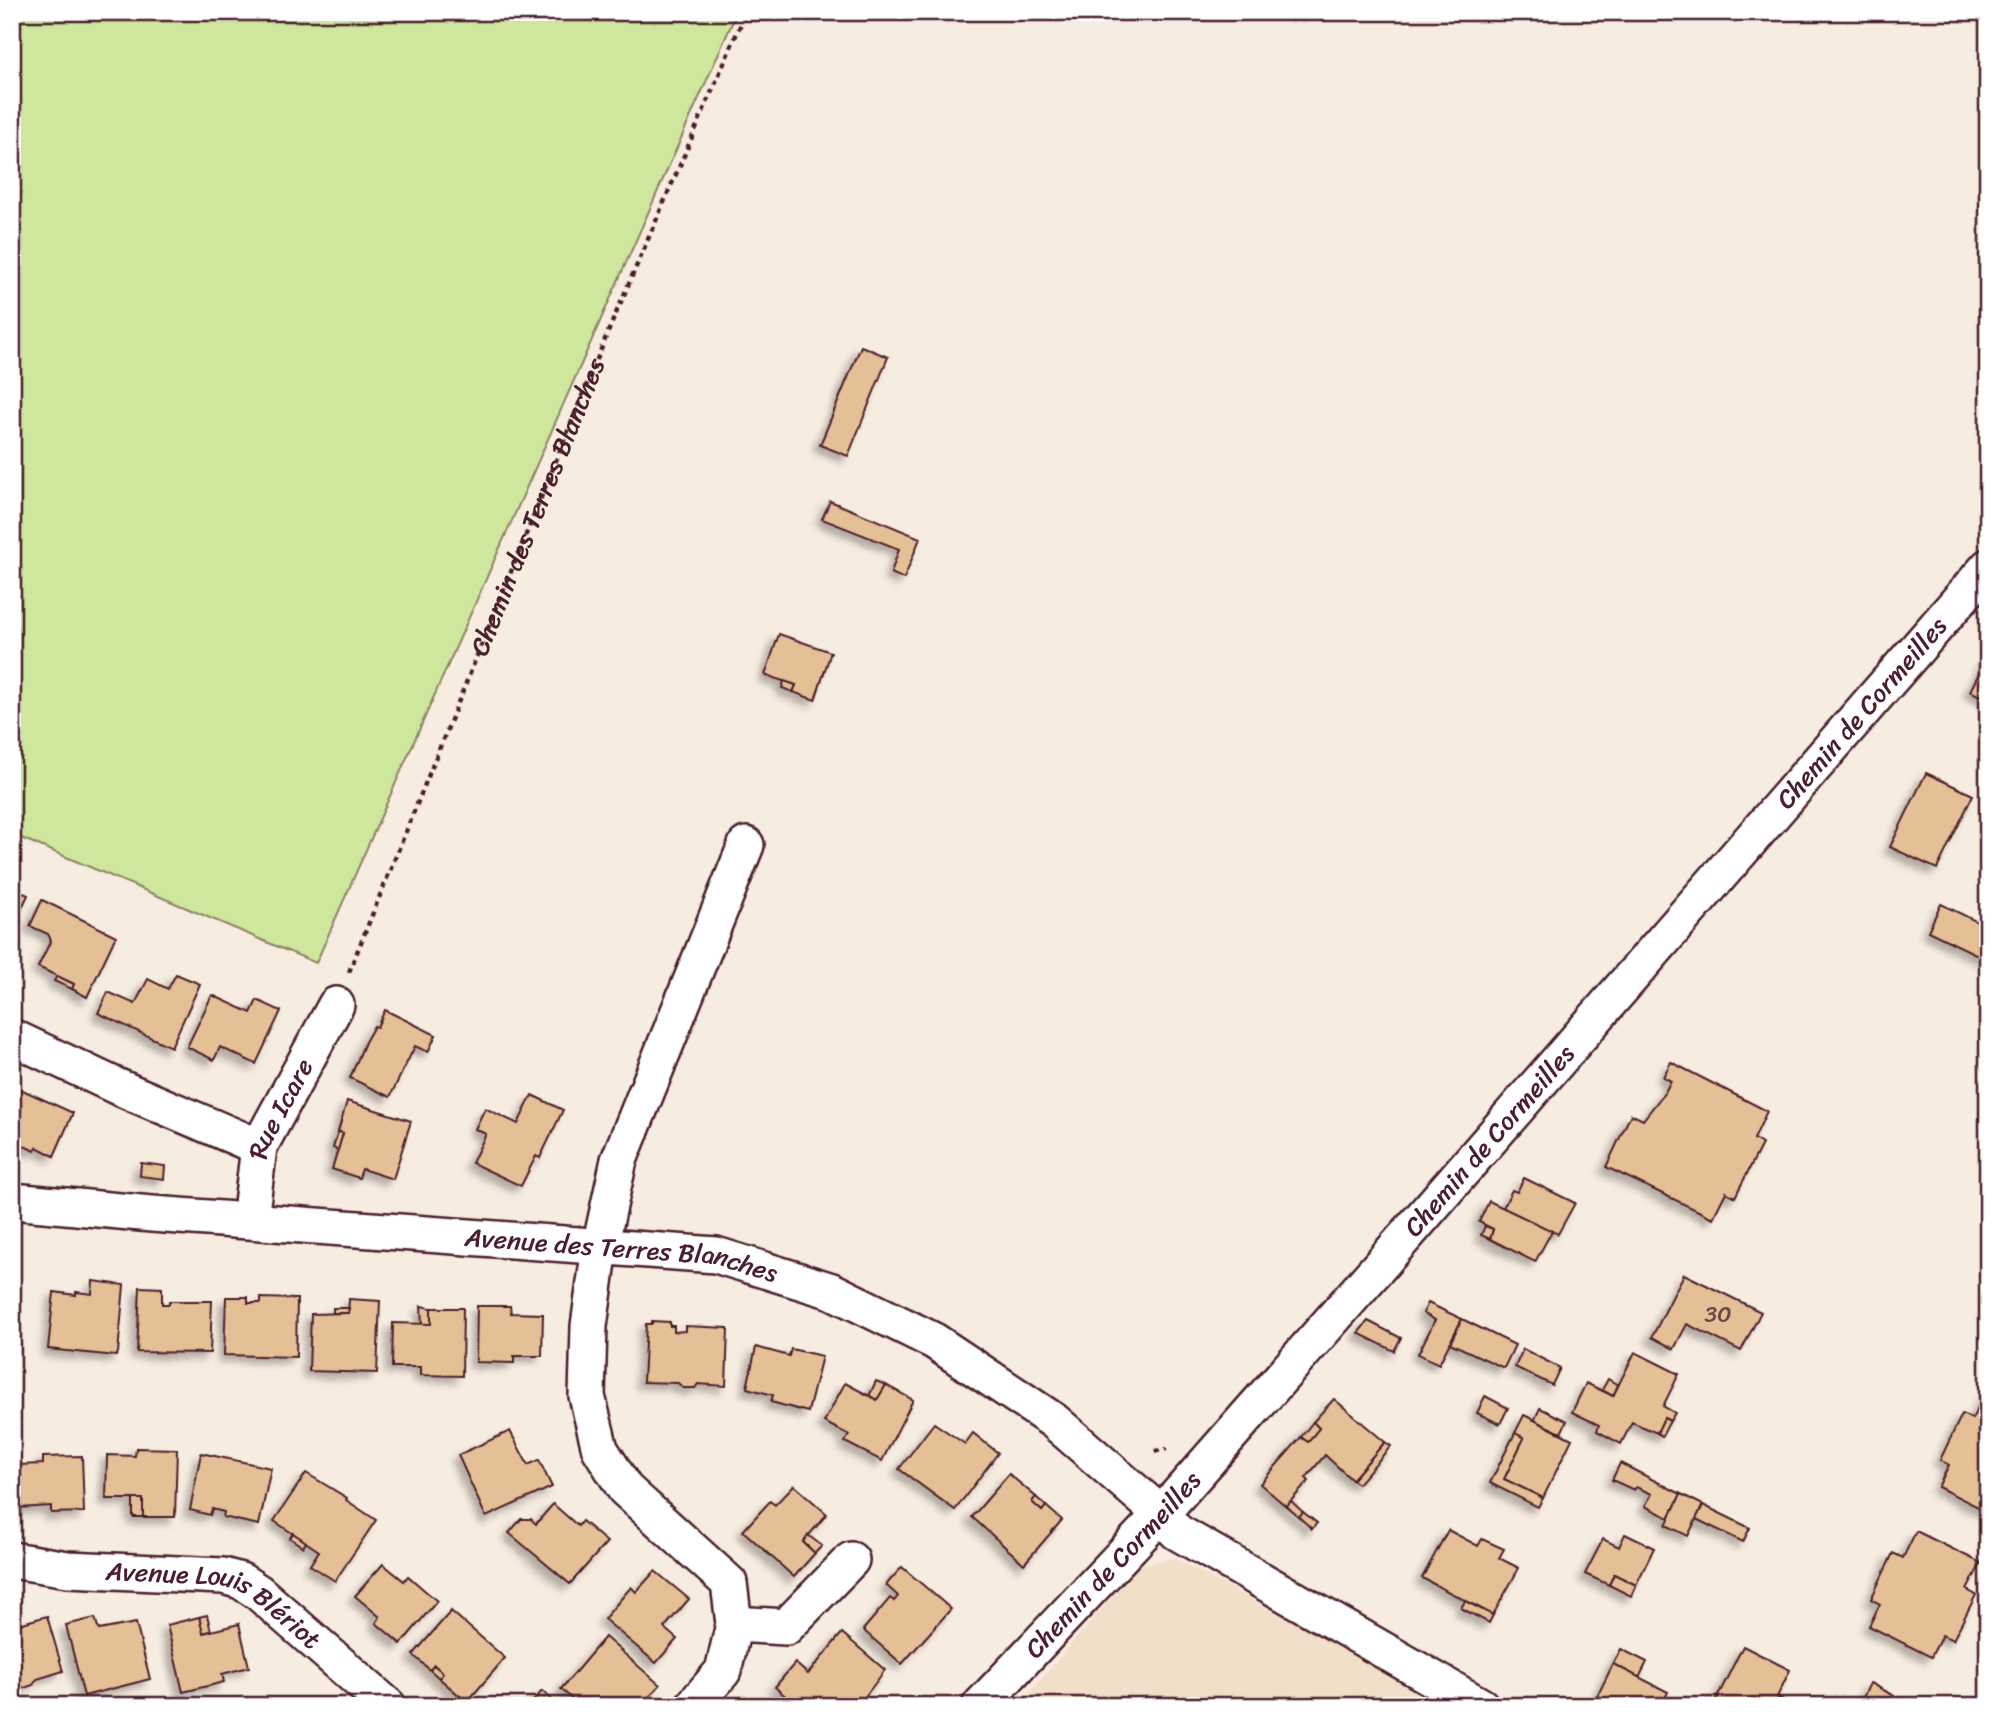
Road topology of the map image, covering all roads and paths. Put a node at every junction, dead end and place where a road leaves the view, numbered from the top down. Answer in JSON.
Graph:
{"nodes":[{"id":1,"x":746,"y":12,"type":"edge"},
{"id":2,"x":1982,"y":582,"type":"edge"},
{"id":3,"x":746,"y":845,"type":"dead end"},
{"id":4,"x":336,"y":1005,"type":"joint"},
{"id":5,"x":12,"y":1037,"type":"edge"},
{"id":6,"x":259,"y":1147,"type":"junction"},
{"id":7,"x":12,"y":1200,"type":"edge"},
{"id":8,"x":250,"y":1220,"type":"junction"},
{"id":9,"x":600,"y":1247,"type":"junction"},
{"id":10,"x":1161,"y":1514,"type":"junction"},
{"id":11,"x":12,"y":1560,"type":"edge"},
{"id":12,"x":851,"y":1560,"type":"dead end"},
{"id":13,"x":734,"y":1624,"type":"junction"},
{"id":14,"x":388,"y":1706,"type":"edge"},
{"id":15,"x":693,"y":1706,"type":"edge"},
{"id":16,"x":980,"y":1706,"type":"edge"},
{"id":17,"x":1481,"y":1706,"type":"edge"}],
"edges":[{"from":1,"to":4,"type":"path","name":"Chemin des Terres Blanches"},
{"from":2,"to":10,"type":"street","name":"Chemin de Cormeilles"},
{"from":3,"to":9,"type":"street"},
{"from":4,"to":6,"type":"street","name":"Rue Icare"},
{"from":5,"to":6,"type":"street"},
{"from":6,"to":8,"type":"street","name":"Rue Icare"},
{"from":7,"to":8,"type":"street","name":"Avenue des Terres Blanches"},
{"from":8,"to":9,"type":"street","name":"Avenue des Terres Blanches"},
{"from":9,"to":10,"type":"street","name":"Avenue des Terres Blanches"},
{"from":9,"to":13,"type":"street"},
{"from":10,"to":16,"type":"street","name":"Chemin de Cormeilles"},
{"from":10,"to":17,"type":"street"},
{"from":11,"to":14,"type":"street","name":"Avenue Louis Blériot"},
{"from":12,"to":13,"type":"street"},
{"from":13,"to":15,"type":"street"}]}
